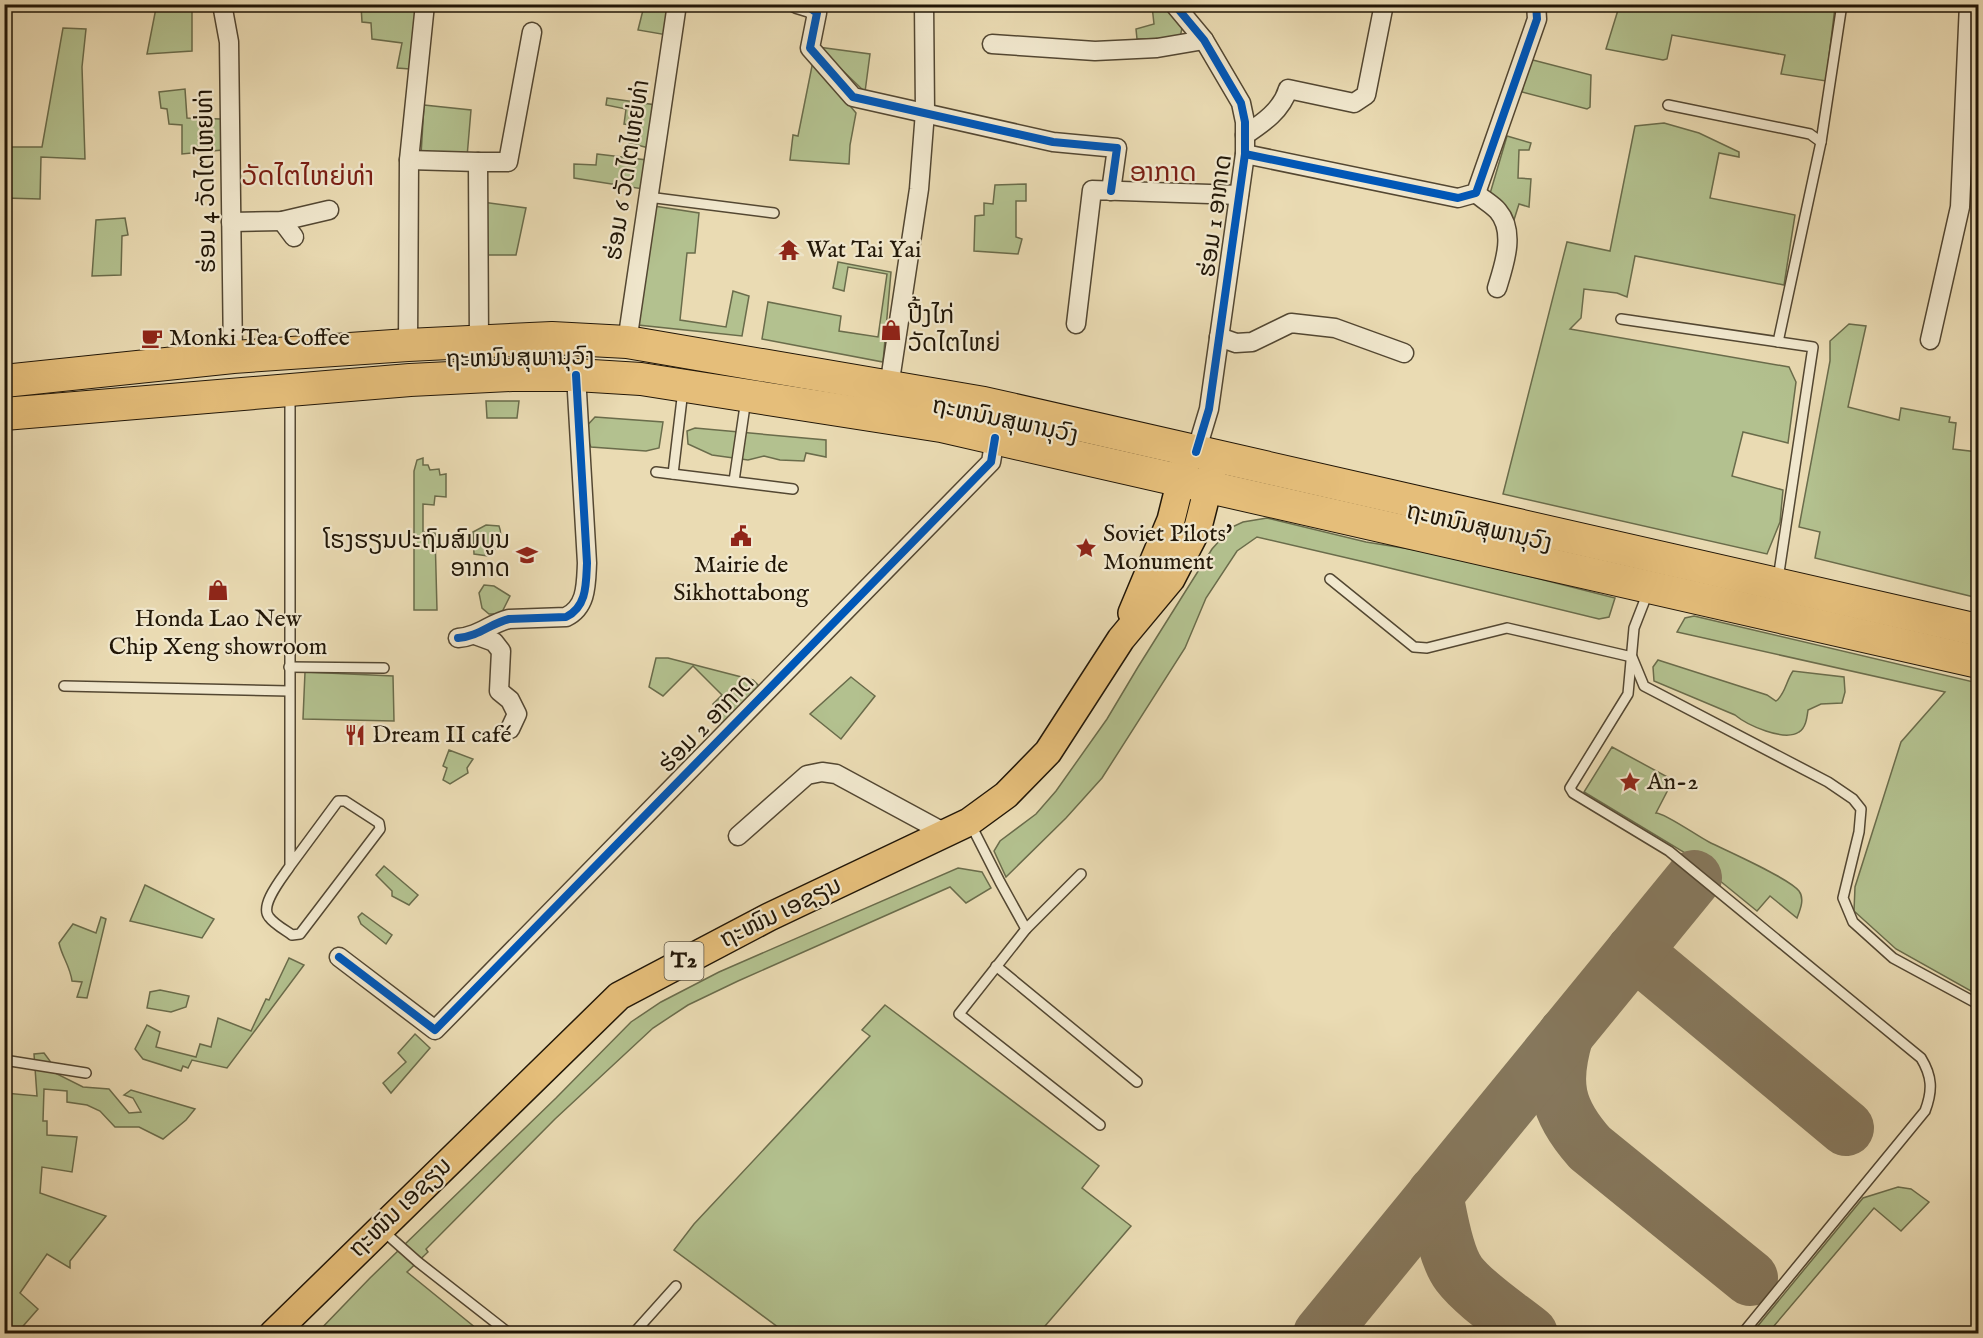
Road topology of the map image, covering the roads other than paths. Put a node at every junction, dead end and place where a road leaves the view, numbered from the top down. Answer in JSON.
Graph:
{"nodes":[{"id":1,"x":222,"y":4,"type":"edge"},
{"id":2,"x":425,"y":4,"type":"edge"},
{"id":3,"x":677,"y":4,"type":"edge"},
{"id":4,"x":797,"y":4,"type":"edge"},
{"id":5,"x":924,"y":4,"type":"edge"},
{"id":6,"x":1174,"y":4,"type":"edge"},
{"id":7,"x":1383,"y":4,"type":"edge"},
{"id":8,"x":1536,"y":4,"type":"edge"},
{"id":9,"x":1842,"y":4,"type":"edge"},
{"id":10,"x":1969,"y":4,"type":"edge"},
{"id":11,"x":532,"y":32,"type":"dead end"},
{"id":12,"x":1204,"y":40,"type":"junction"},
{"id":13,"x":992,"y":44,"type":"dead end"},
{"id":14,"x":1668,"y":105,"type":"dead end"},
{"id":15,"x":925,"y":112,"type":"junction"},
{"id":16,"x":1245,"y":135,"type":"junction"},
{"id":17,"x":1821,"y":142,"type":"junction"},
{"id":18,"x":1245,"y":154,"type":"junction"},
{"id":19,"x":409,"y":160,"type":"junction"},
{"id":20,"x":478,"y":162,"type":"junction"},
{"id":21,"x":1111,"y":191,"type":"junction"},
{"id":22,"x":1476,"y":193,"type":"junction"},
{"id":23,"x":1239,"y":195,"type":"junction"},
{"id":24,"x":648,"y":197,"type":"junction"},
{"id":25,"x":1969,"y":208,"type":"edge"},
{"id":26,"x":329,"y":210,"type":"dead end"},
{"id":27,"x":774,"y":213,"type":"dead end"},
{"id":28,"x":282,"y":221,"type":"junction"},
{"id":29,"x":231,"y":222,"type":"junction"},
{"id":30,"x":294,"y":237,"type":"dead end"},
{"id":31,"x":1497,"y":288,"type":"dead end"},
{"id":32,"x":1621,"y":319,"type":"dead end"},
{"id":33,"x":1077,"y":324,"type":"dead end"},
{"id":34,"x":1219,"y":337,"type":"junction"},
{"id":35,"x":1930,"y":340,"type":"dead end"},
{"id":36,"x":479,"y":342,"type":"junction"},
{"id":37,"x":627,"y":342,"type":"junction"},
{"id":38,"x":1778,"y":342,"type":"junction"},
{"id":39,"x":408,"y":345,"type":"junction"},
{"id":40,"x":1404,"y":353,"type":"dead end"},
{"id":41,"x":233,"y":357,"type":"junction"},
{"id":42,"x":576,"y":375,"type":"junction"},
{"id":43,"x":4,"y":381,"type":"edge"},
{"id":44,"x":683,"y":386,"type":"junction"},
{"id":45,"x":889,"y":387,"type":"junction"},
{"id":46,"x":290,"y":390,"type":"junction"},
{"id":47,"x":747,"y":397,"type":"junction"},
{"id":48,"x":4,"y":414,"type":"edge"},
{"id":49,"x":994,"y":438,"type":"junction"},
{"id":50,"x":1200,"y":453,"type":"junction"},
{"id":51,"x":656,"y":472,"type":"dead end"},
{"id":52,"x":673,"y":474,"type":"junction"},
{"id":53,"x":734,"y":481,"type":"junction"},
{"id":54,"x":1194,"y":483,"type":"junction"},
{"id":55,"x":794,"y":489,"type":"dead end"},
{"id":56,"x":1640,"y":572,"type":"junction"},
{"id":57,"x":1330,"y":579,"type":"dead end"},
{"id":58,"x":1777,"y":584,"type":"junction"},
{"id":59,"x":1978,"y":630,"type":"edge"},
{"id":60,"x":1632,"y":657,"type":"junction"},
{"id":61,"x":1978,"y":662,"type":"edge"},
{"id":62,"x":289,"y":667,"type":"junction"},
{"id":63,"x":384,"y":668,"type":"dead end"},
{"id":64,"x":64,"y":686,"type":"dead end"},
{"id":65,"x":289,"y":691,"type":"junction"},
{"id":66,"x":510,"y":729,"type":"dead end"},
{"id":67,"x":957,"y":827,"type":"junction"},
{"id":68,"x":738,"y":836,"type":"dead end"},
{"id":69,"x":290,"y":866,"type":"junction"},
{"id":70,"x":1081,"y":874,"type":"dead end"},
{"id":71,"x":1026,"y":929,"type":"junction"},
{"id":72,"x":339,"y":957,"type":"dead end"},
{"id":73,"x":996,"y":966,"type":"junction"},
{"id":74,"x":1978,"y":1004,"type":"edge"},
{"id":75,"x":4,"y":1060,"type":"edge"},
{"id":76,"x":86,"y":1073,"type":"dead end"},
{"id":77,"x":1137,"y":1083,"type":"dead end"},
{"id":78,"x":1100,"y":1125,"type":"dead end"},
{"id":79,"x":381,"y":1228,"type":"junction"},
{"id":80,"x":675,"y":1286,"type":"dead end"},
{"id":81,"x":273,"y":1334,"type":"edge"},
{"id":82,"x":510,"y":1334,"type":"edge"},
{"id":83,"x":633,"y":1334,"type":"edge"},
{"id":84,"x":1742,"y":1334,"type":"edge"}],
"edges":[{"from":1,"to":29,"type":"street","name":"ຮ່ອມ 4 ວັດໄຕໄຫຍ່ທ່າ"},
{"from":2,"to":19,"type":"street"},
{"from":3,"to":24,"type":"street","name":"ຮ່ອມ 6 ວັດໄຕໄຫຍ່ທ່າ"},
{"from":4,"to":15,"type":"street"},
{"from":5,"to":15,"type":"street"},
{"from":6,"to":12,"type":"street","name":"ຮ່ອມ 1 ອາກາດ"},
{"from":7,"to":16,"type":"street"},
{"from":8,"to":22,"type":"street"},
{"from":9,"to":17,"type":"lane"},
{"from":10,"to":25,"type":"street"},
{"from":11,"to":20,"type":"street"},
{"from":12,"to":13,"type":"street"},
{"from":12,"to":16,"type":"street","name":"ຮ່ອມ 1 ອາກາດ"},
{"from":14,"to":17,"type":"lane"},
{"from":15,"to":21,"type":"street"},
{"from":15,"to":45,"type":"street"},
{"from":16,"to":18,"type":"street","name":"ຮ່ອມ 1 ອາກາດ"},
{"from":17,"to":38,"type":"lane"},
{"from":18,"to":22,"type":"street"},
{"from":18,"to":23,"type":"street","name":"ຮ່ອມ 1 ອາກາດ"},
{"from":19,"to":20,"type":"street"},
{"from":19,"to":39,"type":"street"},
{"from":20,"to":36,"type":"street"},
{"from":21,"to":23,"type":"street"},
{"from":21,"to":33,"type":"street"},
{"from":22,"to":31,"type":"street"},
{"from":23,"to":34,"type":"street","name":"ຮ່ອມ 1 ອາກາດ"},
{"from":24,"to":27,"type":"lane"},
{"from":24,"to":37,"type":"street","name":"ຮ່ອມ 6 ວັດໄຕໄຫຍ່ທ່າ"},
{"from":25,"to":35,"type":"street"},
{"from":26,"to":28,"type":"street"},
{"from":28,"to":29,"type":"street"},
{"from":28,"to":30,"type":"street"},
{"from":29,"to":41,"type":"street","name":"ຮ່ອມ 4 ວັດໄຕໄຫຍ່ທ່າ"},
{"from":32,"to":38,"type":"lane"},
{"from":34,"to":40,"type":"street"},
{"from":34,"to":50,"type":"street","name":"ຮ່ອມ 1 ອາກາດ"},
{"from":36,"to":37,"type":"highway","name":"ຖະຫນົນສຸພານຸວົງ"},
{"from":36,"to":39,"type":"highway","name":"ຖະຫນົນສຸພານຸວົງ"},
{"from":37,"to":45,"type":"highway","name":"ຖະຫນົນສຸພານຸວົງ"},
{"from":38,"to":58,"type":"lane"},
{"from":39,"to":41,"type":"highway","name":"ຖະຫນົນສຸພານຸວົງ"},
{"from":41,"to":43,"type":"highway","name":"ຖະຫນົນສຸພານຸວົງ"},
{"from":42,"to":44,"type":"highway","name":"ຖະຫນົນສຸພານຸວົງ"},
{"from":42,"to":46,"type":"highway","name":"ຖະຫນົນສຸພານຸວົງ"},
{"from":42,"to":66,"type":"street"},
{"from":44,"to":47,"type":"highway","name":"ຖະຫນົນສຸພານຸວົງ"},
{"from":44,"to":52,"type":"lane"},
{"from":45,"to":50,"type":"highway","name":"ຖະຫນົນສຸພານຸວົງ"},
{"from":46,"to":48,"type":"highway","name":"ຖະຫນົນສຸພານຸວົງ"},
{"from":46,"to":62,"type":"lane"},
{"from":47,"to":49,"type":"highway","name":"ຖະຫນົນສຸພານຸວົງ"},
{"from":47,"to":53,"type":"lane"},
{"from":49,"to":54,"type":"highway","name":"ຖະຫນົນສຸພານຸວົງ"},
{"from":49,"to":72,"type":"street","name":"ຮ່ອມ 2 ອາກາດ"},
{"from":50,"to":54,"type":"main road","name":"ຖະໜົນ ເອຊຽນ"},
{"from":50,"to":56,"type":"highway","name":"ຖະຫນົນສຸພານຸວົງ"},
{"from":51,"to":52,"type":"lane"},
{"from":52,"to":53,"type":"lane"},
{"from":53,"to":55,"type":"lane"},
{"from":54,"to":56,"type":"highway","name":"ຖະຫນົນສຸພານຸວົງ"},
{"from":54,"to":67,"type":"main road","name":"ຖະໜົນ ເອຊຽນ","number":"T2"},
{"from":56,"to":58,"type":"highway","name":"ຖະຫນົນສຸພານຸວົງ"},
{"from":56,"to":60,"type":"lane"},
{"from":56,"to":61,"type":"highway","name":"ຖະຫນົນສຸພານຸວົງ"},
{"from":57,"to":60,"type":"lane"},
{"from":58,"to":59,"type":"highway","name":"ຖະຫນົນສຸພານຸວົງ"},
{"from":60,"to":74,"type":"lane"},
{"from":60,"to":84,"type":"lane"},
{"from":62,"to":63,"type":"lane"},
{"from":62,"to":65,"type":"lane"},
{"from":64,"to":65,"type":"lane"},
{"from":65,"to":69,"type":"lane"},
{"from":67,"to":68,"type":"street"},
{"from":67,"to":71,"type":"lane"},
{"from":67,"to":79,"type":"main road","name":"ຖະໜົນ ເອຊຽນ","number":"T2"},
{"from":69,"to":69,"type":"lane"},
{"from":70,"to":71,"type":"lane"},
{"from":71,"to":73,"type":"lane"},
{"from":73,"to":77,"type":"lane"},
{"from":73,"to":78,"type":"lane"},
{"from":75,"to":76,"type":"lane"},
{"from":79,"to":81,"type":"main road","name":"ຖະໜົນ ເອຊຽນ","number":"T2"},
{"from":79,"to":82,"type":"lane"},
{"from":80,"to":83,"type":"lane"}]}
